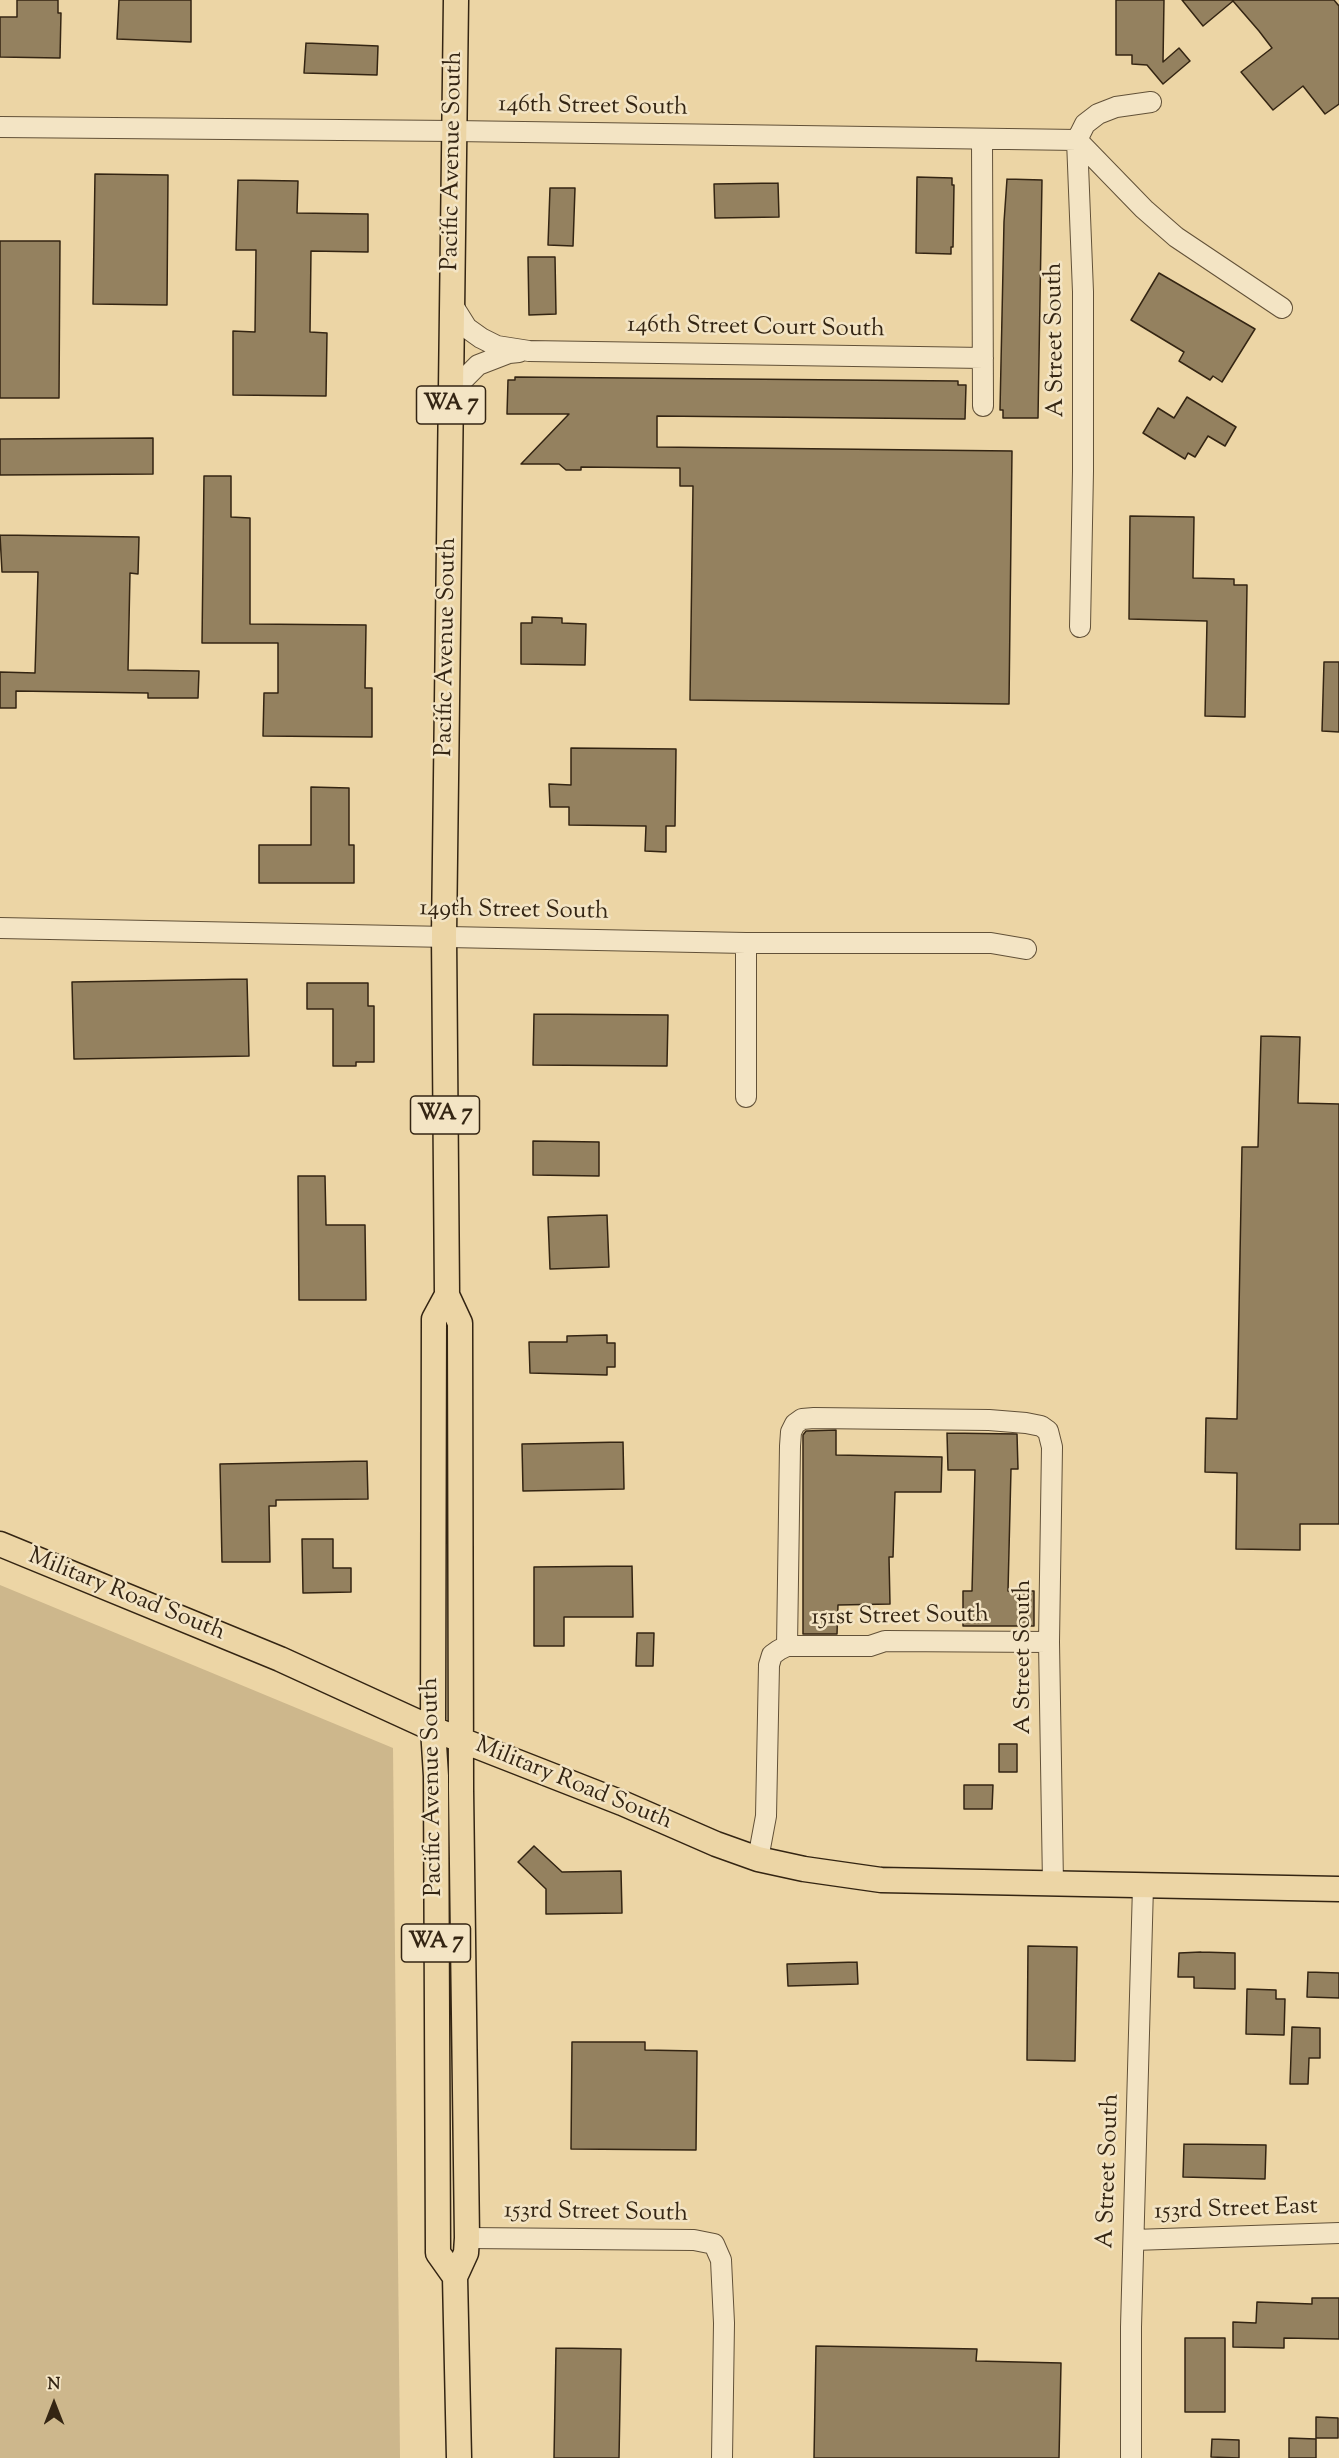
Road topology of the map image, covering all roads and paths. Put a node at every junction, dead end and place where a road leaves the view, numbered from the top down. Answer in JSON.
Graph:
{"nodes":[{"id":1,"x":456,"y":0,"type":"edge"},
{"id":2,"x":1151,"y":102,"type":"dead end"},
{"id":3,"x":0,"y":127,"type":"edge"},
{"id":4,"x":454,"y":131,"type":"junction"},
{"id":5,"x":982,"y":139,"type":"junction"},
{"id":6,"x":1077,"y":140,"type":"junction"},
{"id":7,"x":452,"y":303,"type":"junction"},
{"id":8,"x":1282,"y":308,"type":"dead end"},
{"id":9,"x":529,"y":351,"type":"junction"},
{"id":10,"x":983,"y":358,"type":"junction"},
{"id":11,"x":451,"y":392,"type":"junction"},
{"id":12,"x":983,"y":406,"type":"dead end"},
{"id":13,"x":1080,"y":627,"type":"dead end"},
{"id":14,"x":0,"y":928,"type":"edge"},
{"id":15,"x":444,"y":935,"type":"junction"},
{"id":16,"x":746,"y":943,"type":"junction"},
{"id":17,"x":1026,"y":949,"type":"dead end"},
{"id":18,"x":746,"y":1097,"type":"dead end"},
{"id":19,"x":447,"y":1295,"type":"junction"},
{"id":20,"x":0,"y":1544,"type":"edge"},
{"id":21,"x":1049,"y":1642,"type":"junction"},
{"id":22,"x":788,"y":1646,"type":"junction"},
{"id":23,"x":433,"y":1729,"type":"junction"},
{"id":24,"x":461,"y":1739,"type":"junction"},
{"id":25,"x":758,"y":1859,"type":"junction"},
{"id":26,"x":1053,"y":1884,"type":"junction"},
{"id":27,"x":1143,"y":1886,"type":"junction"},
{"id":28,"x":1339,"y":1889,"type":"edge"},
{"id":29,"x":1339,"y":2233,"type":"edge"},
{"id":30,"x":467,"y":2238,"type":"junction"},
{"id":31,"x":1134,"y":2240,"type":"junction"},
{"id":32,"x":455,"y":2277,"type":"junction"},
{"id":33,"x":459,"y":2458,"type":"edge"},
{"id":34,"x":722,"y":2458,"type":"edge"},
{"id":35,"x":1131,"y":2458,"type":"edge"}],
"edges":[{"from":1,"to":4,"type":"main road","name":"Pacific Avenue South","number":"WA 7"},
{"from":2,"to":6,"type":"street"},
{"from":3,"to":4,"type":"street","name":"146th Street South"},
{"from":4,"to":5,"type":"street","name":"146th Street South"},
{"from":4,"to":7,"type":"main road","name":"Pacific Avenue South","number":"WA 7"},
{"from":5,"to":6,"type":"street","name":"146th Street South"},
{"from":5,"to":10,"type":"street"},
{"from":6,"to":8,"type":"street"},
{"from":6,"to":13,"type":"street","name":"A Street South"},
{"from":7,"to":9,"type":"street","name":"146th Street Court South"},
{"from":7,"to":11,"type":"main road","name":"Pacific Avenue South","number":"WA 7"},
{"from":9,"to":10,"type":"street","name":"146th Street Court South"},
{"from":9,"to":11,"type":"street","name":"146th Street Court South"},
{"from":10,"to":12,"type":"street"},
{"from":11,"to":15,"type":"main road","name":"Pacific Avenue South","number":"WA 7"},
{"from":14,"to":15,"type":"street","name":"149th Street South"},
{"from":15,"to":16,"type":"street","name":"149th Street South"},
{"from":15,"to":19,"type":"main road","name":"Pacific Avenue South","number":"WA 7"},
{"from":16,"to":17,"type":"street","name":"149th Street South"},
{"from":16,"to":18,"type":"street"},
{"from":19,"to":23,"type":"main road","name":"Pacific Avenue South","number":"WA 7"},
{"from":19,"to":24,"type":"main road","name":"Pacific Avenue South","number":"WA 7"},
{"from":20,"to":23,"type":"main road","name":"Military Road South"},
{"from":21,"to":22,"type":"street","name":"151st Street South"},
{"from":21,"to":22,"type":"street","name":"A Street South"},
{"from":21,"to":26,"type":"street","name":"A Street South"},
{"from":22,"to":25,"type":"street"},
{"from":23,"to":24,"type":"main road","name":"Military Road South"},
{"from":23,"to":32,"type":"main road","name":"Pacific Avenue South","number":"WA 7"},
{"from":24,"to":25,"type":"main road","name":"Military Road South"},
{"from":24,"to":30,"type":"main road","name":"Pacific Avenue South","number":"WA 7"},
{"from":25,"to":26,"type":"main road","name":"Military Road South"},
{"from":26,"to":27,"type":"main road","name":"Military Road South"},
{"from":27,"to":28,"type":"main road","name":"Military Road South"},
{"from":27,"to":31,"type":"street","name":"A Street South"},
{"from":29,"to":31,"type":"street","name":"153rd Street East"},
{"from":30,"to":32,"type":"main road","name":"Pacific Avenue South","number":"WA 7"},
{"from":30,"to":34,"type":"street","name":"153rd Street South"},
{"from":31,"to":35,"type":"street","name":"A Street South"},
{"from":32,"to":33,"type":"main road","name":"Pacific Avenue South","number":"WA 7"}]}
